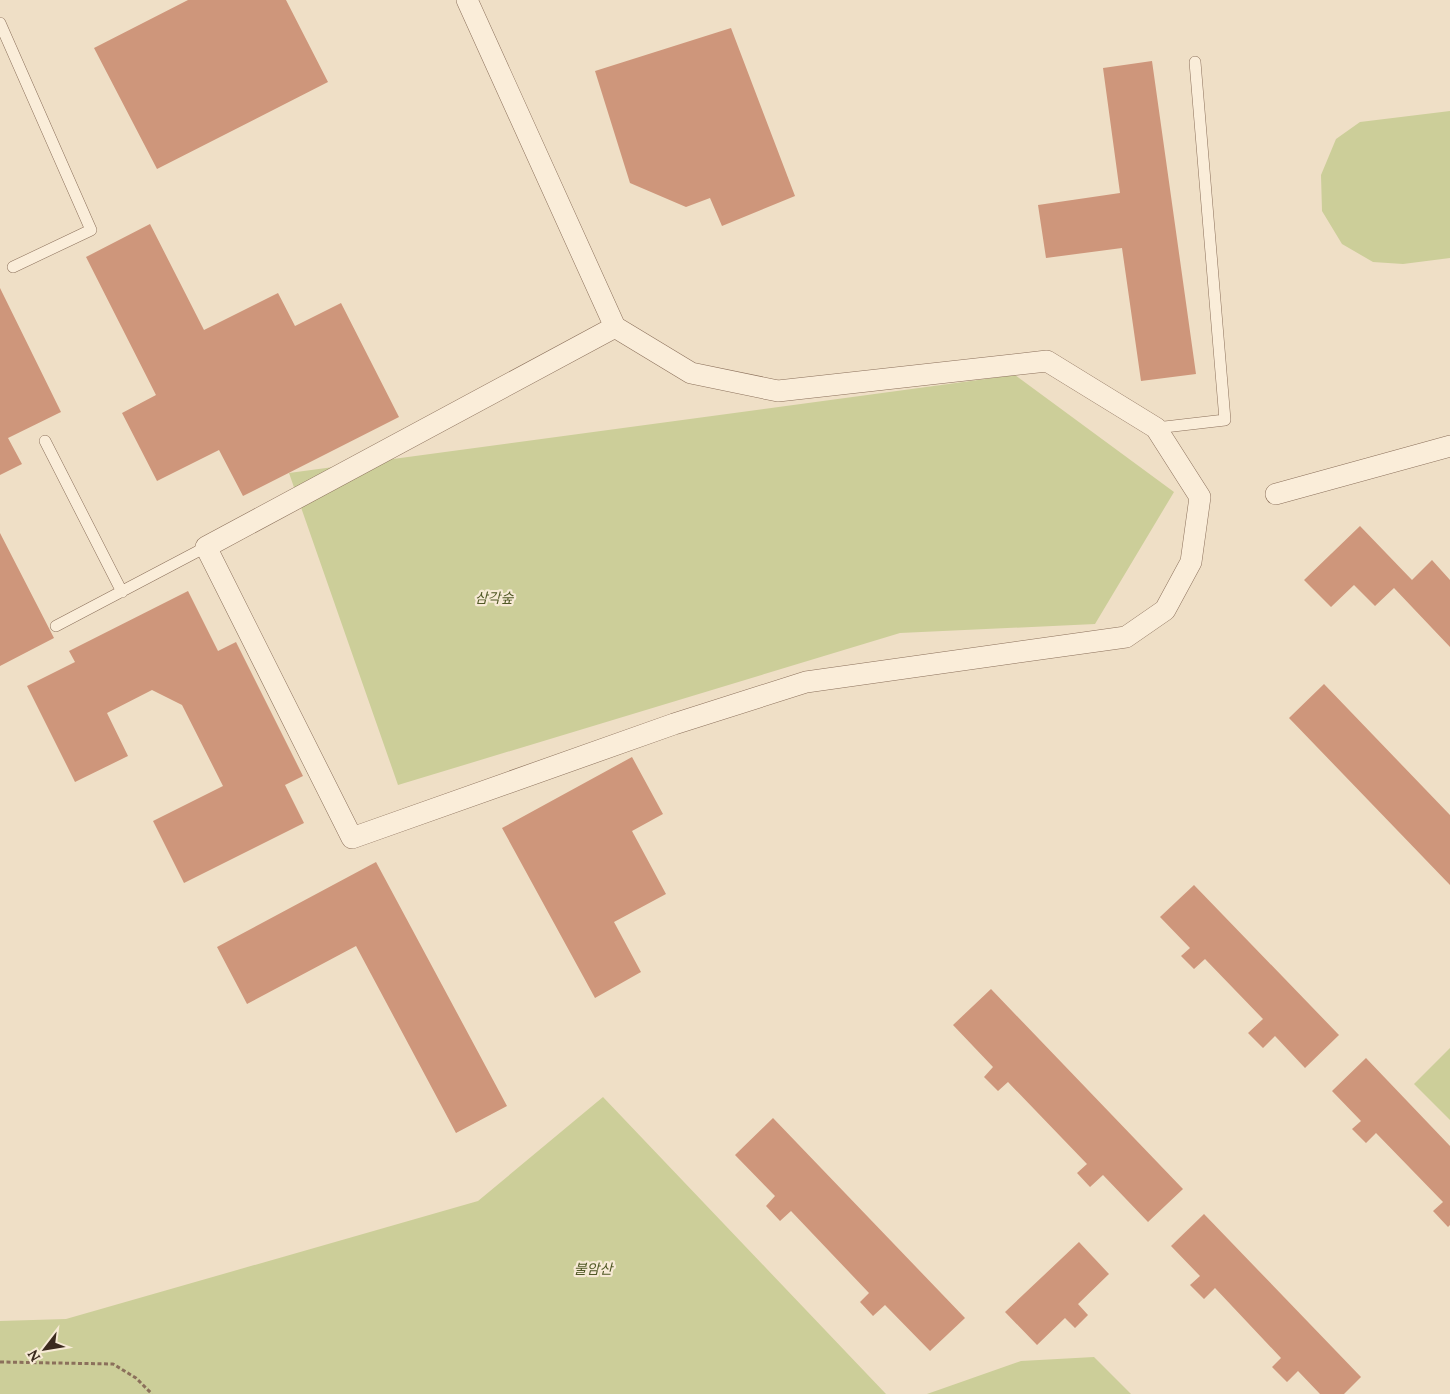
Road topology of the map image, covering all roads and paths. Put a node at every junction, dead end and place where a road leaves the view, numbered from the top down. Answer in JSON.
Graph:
{"nodes":[{"id":1,"x":467,"y":0,"type":"edge"},
{"id":2,"x":0,"y":23,"type":"edge"},
{"id":3,"x":1195,"y":62,"type":"dead end"},
{"id":4,"x":13,"y":267,"type":"dead end"},
{"id":5,"x":615,"y":327,"type":"junction"},
{"id":6,"x":1156,"y":428,"type":"junction"},
{"id":7,"x":45,"y":441,"type":"dead end"},
{"id":8,"x":1450,"y":446,"type":"edge"},
{"id":9,"x":1276,"y":494,"type":"dead end"},
{"id":10,"x":206,"y":547,"type":"junction"},
{"id":11,"x":122,"y":592,"type":"junction"},
{"id":12,"x":56,"y":626,"type":"dead end"},
{"id":13,"x":0,"y":1362,"type":"edge"},
{"id":14,"x":152,"y":1394,"type":"edge"}],
"edges":[{"from":1,"to":5,"type":"street"},
{"from":2,"to":4,"type":"lane"},
{"from":3,"to":6,"type":"lane"},
{"from":5,"to":6,"type":"street"},
{"from":5,"to":10,"type":"street"},
{"from":6,"to":10,"type":"street"},
{"from":7,"to":11,"type":"lane"},
{"from":8,"to":9,"type":"street"},
{"from":10,"to":11,"type":"lane"},
{"from":11,"to":12,"type":"lane"},
{"from":13,"to":14,"type":"path"}]}
